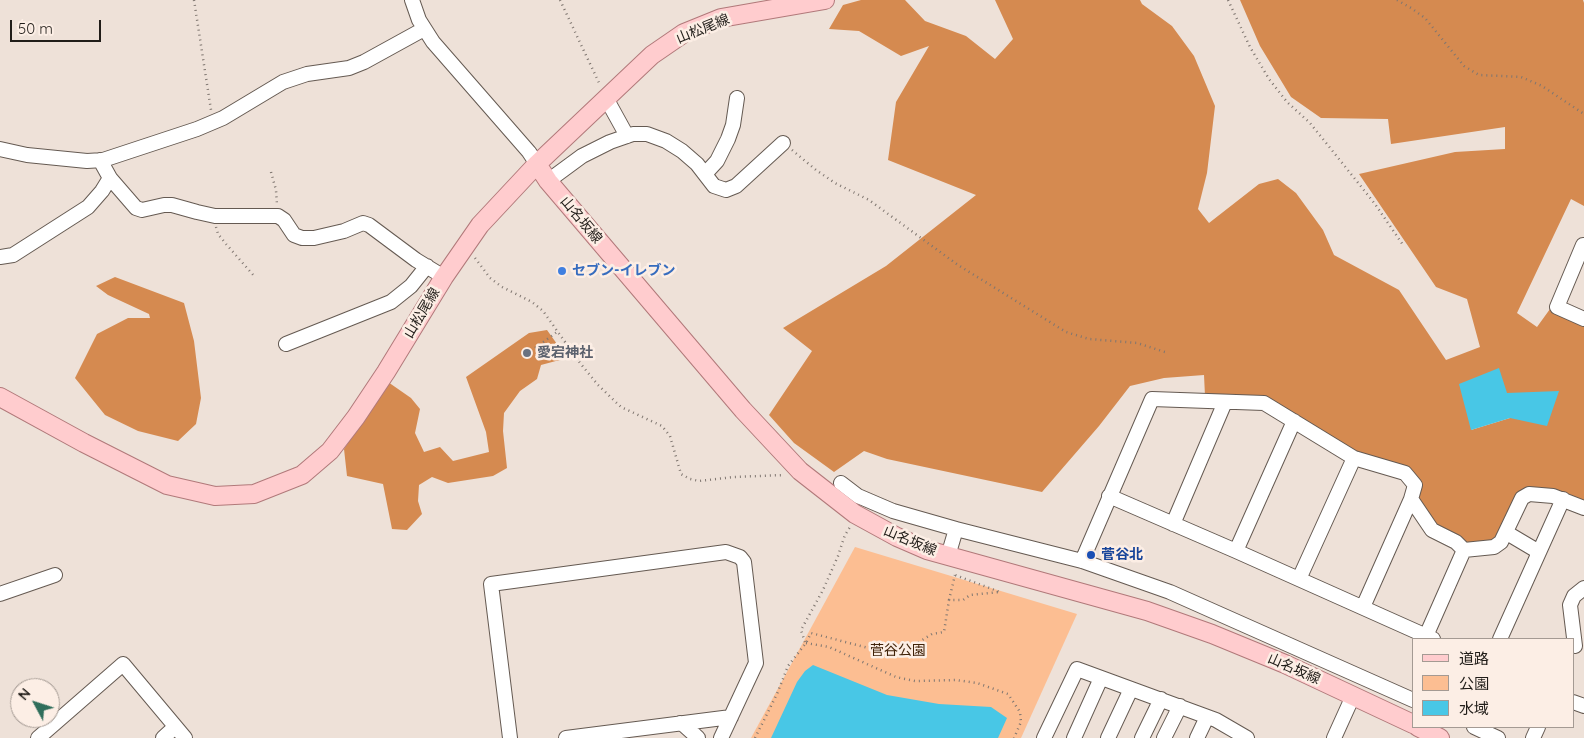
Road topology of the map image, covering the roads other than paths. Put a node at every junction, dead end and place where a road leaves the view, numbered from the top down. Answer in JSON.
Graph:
{"nodes":[{"id":1,"x":412,"y":0,"type":"edge"},
{"id":2,"x":826,"y":0,"type":"edge"},
{"id":3,"x":424,"y":29,"type":"junction"},
{"id":4,"x":606,"y":98,"type":"junction"},
{"id":5,"x":737,"y":98,"type":"dead end"},
{"id":6,"x":627,"y":136,"type":"junction"},
{"id":7,"x":783,"y":143,"type":"road end"},
{"id":8,"x":0,"y":150,"type":"edge"},
{"id":9,"x":100,"y":160,"type":"junction"},
{"id":10,"x":537,"y":164,"type":"junction"},
{"id":11,"x":705,"y":174,"type":"junction"},
{"id":12,"x":110,"y":178,"type":"junction"},
{"id":13,"x":548,"y":181,"type":"junction"},
{"id":14,"x":1583,"y":245,"type":"dead end"},
{"id":15,"x":0,"y":258,"type":"edge"},
{"id":16,"x":427,"y":266,"type":"junction"},
{"id":17,"x":444,"y":277,"type":"junction"},
{"id":18,"x":1584,"y":319,"type":"edge"},
{"id":19,"x":286,"y":344,"type":"dead end"},
{"id":20,"x":0,"y":397,"type":"edge"},
{"id":21,"x":1225,"y":402,"type":"junction"},
{"id":22,"x":1294,"y":421,"type":"junction"},
{"id":23,"x":1354,"y":458,"type":"junction"},
{"id":24,"x":841,"y":483,"type":"dead end"},
{"id":25,"x":1109,"y":496,"type":"junction"},
{"id":26,"x":1411,"y":499,"type":"junction"},
{"id":27,"x":1563,"y":499,"type":"junction"},
{"id":28,"x":1584,"y":508,"type":"edge"},
{"id":29,"x":1173,"y":524,"type":"junction"},
{"id":30,"x":956,"y":529,"type":"junction"},
{"id":31,"x":1506,"y":533,"type":"junction"},
{"id":32,"x":1464,"y":550,"type":"junction"},
{"id":33,"x":1236,"y":551,"type":"junction"},
{"id":34,"x":1539,"y":552,"type":"junction"},
{"id":35,"x":948,"y":556,"type":"junction"},
{"id":36,"x":1082,"y":561,"type":"junction"},
{"id":37,"x":55,"y":575,"type":"dead end"},
{"id":38,"x":1299,"y":579,"type":"junction"},
{"id":39,"x":1584,"y":588,"type":"edge"},
{"id":40,"x":0,"y":594,"type":"edge"},
{"id":41,"x":1363,"y":607,"type":"junction"},
{"id":42,"x":1429,"y":638,"type":"edge"},
{"id":43,"x":1500,"y":638,"type":"edge"},
{"id":44,"x":1577,"y":645,"type":"edge"},
{"id":45,"x":1101,"y":678,"type":"junction"},
{"id":46,"x":1131,"y":688,"type":"junction"},
{"id":47,"x":1353,"y":696,"type":"junction"},
{"id":48,"x":1161,"y":699,"type":"junction"},
{"id":49,"x":1412,"y":700,"type":"edge"},
{"id":50,"x":1180,"y":706,"type":"junction"},
{"id":51,"x":731,"y":717,"type":"junction"},
{"id":52,"x":1208,"y":717,"type":"junction"},
{"id":53,"x":680,"y":723,"type":"junction"},
{"id":54,"x":1412,"y":724,"type":"edge"},
{"id":55,"x":175,"y":727,"type":"junction"},
{"id":56,"x":1420,"y":728,"type":"edge"},
{"id":57,"x":1476,"y":728,"type":"edge"},
{"id":58,"x":1232,"y":734,"type":"edge"},
{"id":59,"x":38,"y":738,"type":"edge"},
{"id":60,"x":162,"y":738,"type":"edge"},
{"id":61,"x":185,"y":738,"type":"edge"},
{"id":62,"x":510,"y":738,"type":"edge"},
{"id":63,"x":566,"y":738,"type":"edge"},
{"id":64,"x":698,"y":738,"type":"edge"},
{"id":65,"x":721,"y":738,"type":"edge"},
{"id":66,"x":1044,"y":738,"type":"edge"},
{"id":67,"x":1074,"y":738,"type":"edge"},
{"id":68,"x":1108,"y":738,"type":"edge"},
{"id":69,"x":1142,"y":738,"type":"edge"},
{"id":70,"x":1164,"y":738,"type":"edge"},
{"id":71,"x":1197,"y":738,"type":"edge"},
{"id":72,"x":1247,"y":738,"type":"edge"},
{"id":73,"x":1334,"y":738,"type":"edge"},
{"id":74,"x":1440,"y":738,"type":"edge"},
{"id":75,"x":1498,"y":738,"type":"edge"}],
"edges":[{"from":1,"to":3,"type":"street"},
{"from":2,"to":4,"type":"main road","name":"山松尾線"},
{"from":3,"to":9,"type":"street"},
{"from":3,"to":10,"type":"street"},
{"from":4,"to":6,"type":"street"},
{"from":4,"to":10,"type":"main road","name":"山松尾線"},
{"from":5,"to":11,"type":"street"},
{"from":6,"to":11,"type":"street"},
{"from":6,"to":13,"type":"street"},
{"from":7,"to":11,"type":"street"},
{"from":8,"to":9,"type":"street"},
{"from":9,"to":12,"type":"street"},
{"from":10,"to":13,"type":"main road","name":"山名坂線"},
{"from":10,"to":17,"type":"main road","name":"山松尾線"},
{"from":12,"to":15,"type":"street"},
{"from":12,"to":16,"type":"street"},
{"from":13,"to":35,"type":"main road","name":"山名坂線"},
{"from":14,"to":18,"type":"street"},
{"from":16,"to":17,"type":"street"},
{"from":16,"to":19,"type":"street"},
{"from":17,"to":20,"type":"main road","name":"山松尾線"},
{"from":21,"to":22,"type":"street"},
{"from":21,"to":25,"type":"street"},
{"from":21,"to":29,"type":"street"},
{"from":22,"to":23,"type":"street"},
{"from":22,"to":33,"type":"street"},
{"from":23,"to":26,"type":"street"},
{"from":23,"to":38,"type":"street"},
{"from":24,"to":30,"type":"street"},
{"from":25,"to":29,"type":"street"},
{"from":25,"to":36,"type":"street"},
{"from":26,"to":32,"type":"street"},
{"from":26,"to":41,"type":"street"},
{"from":27,"to":28,"type":"street"},
{"from":27,"to":31,"type":"street"},
{"from":27,"to":34,"type":"street"},
{"from":29,"to":33,"type":"street"},
{"from":30,"to":35,"type":"street"},
{"from":30,"to":36,"type":"street"},
{"from":31,"to":32,"type":"street"},
{"from":31,"to":34,"type":"street"},
{"from":32,"to":42,"type":"street"},
{"from":33,"to":38,"type":"street"},
{"from":34,"to":43,"type":"street"},
{"from":35,"to":47,"type":"main road","name":"山名坂線"},
{"from":36,"to":49,"type":"street"},
{"from":37,"to":40,"type":"street"},
{"from":38,"to":41,"type":"street"},
{"from":39,"to":44,"type":"street"},
{"from":41,"to":42,"type":"street"},
{"from":45,"to":46,"type":"street"},
{"from":45,"to":66,"type":"street"},
{"from":45,"to":67,"type":"street"},
{"from":46,"to":48,"type":"street"},
{"from":46,"to":68,"type":"street"},
{"from":47,"to":54,"type":"main road","name":"山名坂線"},
{"from":47,"to":73,"type":"street"},
{"from":48,"to":50,"type":"street"},
{"from":48,"to":69,"type":"street"},
{"from":50,"to":52,"type":"street"},
{"from":50,"to":70,"type":"street"},
{"from":51,"to":53,"type":"street"},
{"from":51,"to":62,"type":"street"},
{"from":51,"to":65,"type":"street"},
{"from":52,"to":58,"type":"street"},
{"from":52,"to":71,"type":"street"},
{"from":53,"to":63,"type":"street"},
{"from":53,"to":64,"type":"street"},
{"from":55,"to":59,"type":"street"},
{"from":55,"to":60,"type":"street"},
{"from":55,"to":61,"type":"street"},
{"from":56,"to":74,"type":"main road"},
{"from":57,"to":75,"type":"street"},
{"from":58,"to":72,"type":"street"}]}
